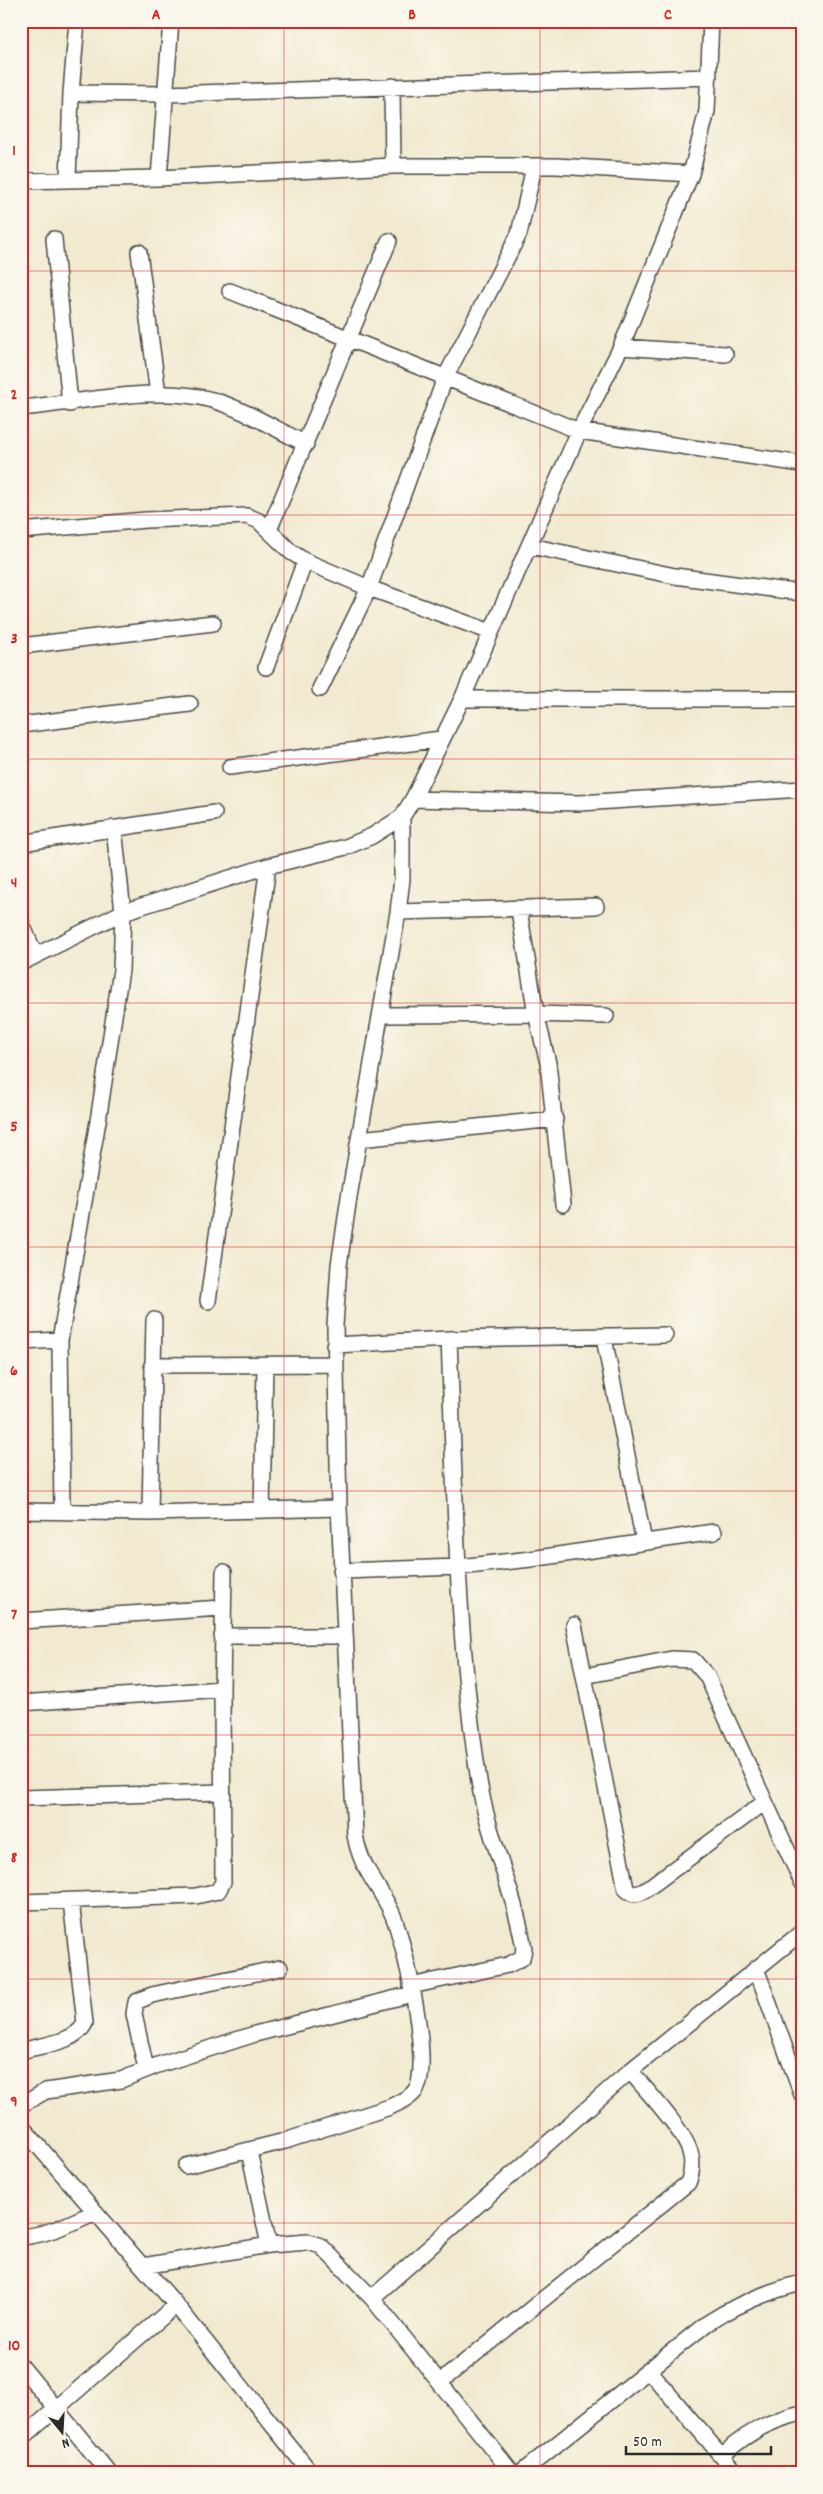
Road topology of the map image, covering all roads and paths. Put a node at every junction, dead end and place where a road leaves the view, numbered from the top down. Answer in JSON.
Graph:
{"nodes":[{"id":1,"x":77,"y":21,"type":"edge"},
{"id":2,"x":171,"y":21,"type":"edge"},
{"id":3,"x":711,"y":21,"type":"edge"},
{"id":4,"x":709,"y":77,"type":"junction"},
{"id":5,"x":392,"y":86,"type":"junction"},
{"id":6,"x":71,"y":93,"type":"junction"},
{"id":7,"x":165,"y":94,"type":"junction"},
{"id":8,"x":393,"y":166,"type":"junction"},
{"id":9,"x":534,"y":166,"type":"junction"},
{"id":10,"x":691,"y":174,"type":"junction"},
{"id":11,"x":159,"y":178,"type":"junction"},
{"id":12,"x":68,"y":179,"type":"junction"},
{"id":13,"x":21,"y":181,"type":"edge"},
{"id":14,"x":54,"y":239,"type":"dead end"},
{"id":15,"x":389,"y":241,"type":"dead end"},
{"id":16,"x":139,"y":252,"type":"dead end"},
{"id":17,"x":230,"y":291,"type":"dead end"},
{"id":18,"x":349,"y":339,"type":"junction"},
{"id":19,"x":621,"y":347,"type":"junction"},
{"id":20,"x":725,"y":354,"type":"dead end"},
{"id":21,"x":445,"y":378,"type":"junction"},
{"id":22,"x":158,"y":394,"type":"junction"},
{"id":23,"x":70,"y":404,"type":"junction"},
{"id":24,"x":21,"y":408,"type":"edge"},
{"id":25,"x":579,"y":431,"type":"junction"},
{"id":26,"x":306,"y":444,"type":"junction"},
{"id":27,"x":802,"y":464,"type":"edge"},
{"id":28,"x":270,"y":530,"type":"junction"},
{"id":29,"x":21,"y":531,"type":"edge"},
{"id":30,"x":530,"y":546,"type":"junction"},
{"id":31,"x":304,"y":560,"type":"junction"},
{"id":32,"x":369,"y":588,"type":"junction"},
{"id":33,"x":802,"y":593,"type":"edge"},
{"id":34,"x":213,"y":623,"type":"dead end"},
{"id":35,"x":491,"y":632,"type":"junction"},
{"id":36,"x":21,"y":646,"type":"edge"},
{"id":37,"x":266,"y":668,"type":"dead end"},
{"id":38,"x":320,"y":690,"type":"dead end"},
{"id":39,"x":462,"y":699,"type":"junction"},
{"id":40,"x":802,"y":699,"type":"edge"},
{"id":41,"x":190,"y":704,"type":"dead end"},
{"id":42,"x":21,"y":725,"type":"edge"},
{"id":43,"x":441,"y":739,"type":"junction"},
{"id":44,"x":230,"y":767,"type":"dead end"},
{"id":45,"x":802,"y":789,"type":"edge"},
{"id":46,"x":413,"y":799,"type":"junction"},
{"id":47,"x":214,"y":813,"type":"dead end"},
{"id":48,"x":402,"y":817,"type":"junction"},
{"id":49,"x":114,"y":828,"type":"junction"},
{"id":50,"x":21,"y":842,"type":"edge"},
{"id":51,"x":268,"y":866,"type":"junction"},
{"id":52,"x":596,"y":906,"type":"dead end"},
{"id":53,"x":519,"y":910,"type":"junction"},
{"id":54,"x":123,"y":912,"type":"junction"},
{"id":55,"x":398,"y":912,"type":"junction"},
{"id":56,"x":21,"y":922,"type":"edge"},
{"id":57,"x":35,"y":955,"type":"junction"},
{"id":58,"x":21,"y":963,"type":"edge"},
{"id":59,"x":536,"y":1014,"type":"junction"},
{"id":60,"x":382,"y":1015,"type":"junction"},
{"id":61,"x":606,"y":1016,"type":"dead end"},
{"id":62,"x":556,"y":1118,"type":"junction"},
{"id":63,"x":359,"y":1139,"type":"junction"},
{"id":64,"x":563,"y":1204,"type":"dead end"},
{"id":65,"x":208,"y":1301,"type":"dead end"},
{"id":66,"x":154,"y":1320,"type":"dead end"},
{"id":67,"x":665,"y":1335,"type":"dead end"},
{"id":68,"x":604,"y":1338,"type":"junction"},
{"id":69,"x":449,"y":1339,"type":"junction"},
{"id":70,"x":60,"y":1340,"type":"junction"},
{"id":71,"x":21,"y":1342,"type":"edge"},
{"id":72,"x":334,"y":1345,"type":"junction"},
{"id":73,"x":334,"y":1364,"type":"junction"},
{"id":74,"x":152,"y":1365,"type":"junction"},
{"id":75,"x":265,"y":1365,"type":"junction"},
{"id":76,"x":339,"y":1508,"type":"junction"},
{"id":77,"x":262,"y":1510,"type":"junction"},
{"id":78,"x":21,"y":1511,"type":"edge"},
{"id":79,"x":62,"y":1511,"type":"junction"},
{"id":80,"x":150,"y":1513,"type":"junction"},
{"id":81,"x":714,"y":1532,"type":"dead end"},
{"id":82,"x":644,"y":1542,"type":"junction"},
{"id":83,"x":459,"y":1567,"type":"junction"},
{"id":84,"x":341,"y":1571,"type":"junction"},
{"id":85,"x":224,"y":1572,"type":"dead end"},
{"id":86,"x":222,"y":1608,"type":"junction"},
{"id":87,"x":21,"y":1621,"type":"edge"},
{"id":88,"x":574,"y":1625,"type":"dead end"},
{"id":89,"x":222,"y":1636,"type":"junction"},
{"id":90,"x":344,"y":1636,"type":"junction"},
{"id":91,"x":584,"y":1676,"type":"junction"},
{"id":92,"x":222,"y":1689,"type":"junction"},
{"id":93,"x":21,"y":1703,"type":"edge"},
{"id":94,"x":222,"y":1792,"type":"junction"},
{"id":95,"x":21,"y":1798,"type":"edge"},
{"id":96,"x":765,"y":1802,"type":"junction"},
{"id":97,"x":802,"y":1882,"type":"edge"},
{"id":98,"x":72,"y":1901,"type":"junction"},
{"id":99,"x":21,"y":1902,"type":"edge"},
{"id":100,"x":802,"y":1932,"type":"edge"},
{"id":101,"x":280,"y":1968,"type":"dead end"},
{"id":102,"x":756,"y":1968,"type":"junction"},
{"id":103,"x":412,"y":1990,"type":"junction"},
{"id":104,"x":21,"y":2051,"type":"edge"},
{"id":105,"x":146,"y":2069,"type":"junction"},
{"id":106,"x":630,"y":2070,"type":"junction"},
{"id":107,"x":802,"y":2095,"type":"edge"},
{"id":108,"x":21,"y":2106,"type":"edge"},
{"id":109,"x":21,"y":2126,"type":"edge"},
{"id":110,"x":249,"y":2151,"type":"junction"},
{"id":111,"x":186,"y":2166,"type":"dead end"},
{"id":112,"x":95,"y":2212,"type":"junction"},
{"id":113,"x":21,"y":2237,"type":"edge"},
{"id":114,"x":269,"y":2245,"type":"junction"},
{"id":115,"x":143,"y":2266,"type":"junction"},
{"id":116,"x":802,"y":2283,"type":"edge"},
{"id":117,"x":372,"y":2298,"type":"junction"},
{"id":118,"x":176,"y":2305,"type":"junction"},
{"id":119,"x":21,"y":2366,"type":"edge"},
{"id":120,"x":650,"y":2372,"type":"junction"},
{"id":121,"x":440,"y":2382,"type":"junction"},
{"id":122,"x":56,"y":2408,"type":"junction"},
{"id":123,"x":802,"y":2413,"type":"edge"},
{"id":124,"x":21,"y":2439,"type":"edge"},
{"id":125,"x":722,"y":2456,"type":"junction"},
{"id":126,"x":109,"y":2473,"type":"edge"},
{"id":127,"x":311,"y":2473,"type":"edge"},
{"id":128,"x":512,"y":2473,"type":"edge"},
{"id":129,"x":521,"y":2473,"type":"edge"},
{"id":130,"x":736,"y":2473,"type":"edge"}],
"edges":[{"from":1,"to":6,"type":"street"},
{"from":2,"to":7,"type":"street"},
{"from":3,"to":4,"type":"street"},
{"from":4,"to":5,"type":"street"},
{"from":4,"to":10,"type":"street"},
{"from":5,"to":7,"type":"street"},
{"from":5,"to":8,"type":"street"},
{"from":6,"to":7,"type":"street"},
{"from":6,"to":12,"type":"street"},
{"from":7,"to":11,"type":"street"},
{"from":8,"to":9,"type":"street"},
{"from":8,"to":11,"type":"street"},
{"from":9,"to":10,"type":"street"},
{"from":9,"to":21,"type":"street"},
{"from":10,"to":19,"type":"street"},
{"from":11,"to":12,"type":"street"},
{"from":12,"to":13,"type":"street"},
{"from":14,"to":23,"type":"street"},
{"from":15,"to":18,"type":"street"},
{"from":16,"to":22,"type":"street"},
{"from":17,"to":18,"type":"street"},
{"from":18,"to":21,"type":"street"},
{"from":18,"to":26,"type":"street"},
{"from":19,"to":20,"type":"street"},
{"from":19,"to":25,"type":"street"},
{"from":21,"to":25,"type":"street"},
{"from":21,"to":32,"type":"street"},
{"from":22,"to":23,"type":"street"},
{"from":22,"to":26,"type":"street"},
{"from":23,"to":24,"type":"street"},
{"from":25,"to":27,"type":"street"},
{"from":25,"to":30,"type":"street"},
{"from":26,"to":28,"type":"street"},
{"from":28,"to":29,"type":"street"},
{"from":28,"to":31,"type":"street"},
{"from":30,"to":33,"type":"street"},
{"from":30,"to":35,"type":"street"},
{"from":31,"to":32,"type":"street"},
{"from":31,"to":37,"type":"street"},
{"from":32,"to":35,"type":"street"},
{"from":32,"to":38,"type":"street"},
{"from":34,"to":36,"type":"street"},
{"from":35,"to":39,"type":"street"},
{"from":39,"to":40,"type":"street"},
{"from":39,"to":43,"type":"street"},
{"from":41,"to":42,"type":"street"},
{"from":43,"to":44,"type":"street"},
{"from":43,"to":46,"type":"street"},
{"from":45,"to":46,"type":"street"},
{"from":46,"to":48,"type":"street"},
{"from":47,"to":49,"type":"street"},
{"from":48,"to":51,"type":"street"},
{"from":48,"to":55,"type":"street"},
{"from":49,"to":50,"type":"street"},
{"from":49,"to":54,"type":"street"},
{"from":51,"to":54,"type":"street"},
{"from":51,"to":65,"type":"street"},
{"from":52,"to":53,"type":"street"},
{"from":53,"to":55,"type":"street"},
{"from":53,"to":59,"type":"street"},
{"from":54,"to":57,"type":"street"},
{"from":54,"to":70,"type":"street"},
{"from":55,"to":60,"type":"street"},
{"from":56,"to":57,"type":"street"},
{"from":57,"to":58,"type":"street"},
{"from":59,"to":60,"type":"street"},
{"from":59,"to":61,"type":"street"},
{"from":59,"to":62,"type":"street"},
{"from":60,"to":63,"type":"street"},
{"from":62,"to":63,"type":"street"},
{"from":62,"to":64,"type":"street"},
{"from":63,"to":72,"type":"street"},
{"from":66,"to":74,"type":"street"},
{"from":67,"to":68,"type":"street"},
{"from":68,"to":69,"type":"street"},
{"from":68,"to":82,"type":"street"},
{"from":69,"to":72,"type":"street"},
{"from":69,"to":83,"type":"street"},
{"from":70,"to":71,"type":"street"},
{"from":70,"to":79,"type":"street"},
{"from":72,"to":73,"type":"street"},
{"from":73,"to":75,"type":"street"},
{"from":73,"to":76,"type":"street"},
{"from":74,"to":75,"type":"street"},
{"from":74,"to":80,"type":"street"},
{"from":75,"to":77,"type":"street"},
{"from":76,"to":77,"type":"street"},
{"from":76,"to":84,"type":"street"},
{"from":77,"to":80,"type":"street"},
{"from":78,"to":79,"type":"street"},
{"from":79,"to":80,"type":"street"},
{"from":81,"to":82,"type":"street"},
{"from":82,"to":83,"type":"street"},
{"from":83,"to":84,"type":"street"},
{"from":83,"to":103,"type":"street"},
{"from":84,"to":90,"type":"street"},
{"from":85,"to":86,"type":"street"},
{"from":86,"to":87,"type":"street"},
{"from":86,"to":89,"type":"street"},
{"from":88,"to":91,"type":"street"},
{"from":89,"to":90,"type":"street"},
{"from":89,"to":92,"type":"street"},
{"from":90,"to":103,"type":"street"},
{"from":91,"to":96,"type":"street"},
{"from":91,"to":96,"type":"street"},
{"from":92,"to":93,"type":"street"},
{"from":92,"to":94,"type":"street"},
{"from":94,"to":95,"type":"street"},
{"from":94,"to":98,"type":"street"},
{"from":96,"to":97,"type":"street"},
{"from":98,"to":99,"type":"street"},
{"from":98,"to":104,"type":"street"},
{"from":100,"to":102,"type":"street"},
{"from":101,"to":105,"type":"street"},
{"from":102,"to":106,"type":"street"},
{"from":102,"to":107,"type":"street"},
{"from":103,"to":105,"type":"street"},
{"from":103,"to":110,"type":"street"},
{"from":105,"to":108,"type":"street"},
{"from":106,"to":117,"type":"street"},
{"from":106,"to":121,"type":"street"},
{"from":109,"to":112,"type":"street"},
{"from":110,"to":111,"type":"street"},
{"from":110,"to":114,"type":"street"},
{"from":112,"to":113,"type":"street"},
{"from":112,"to":115,"type":"street"},
{"from":114,"to":115,"type":"street"},
{"from":114,"to":117,"type":"street"},
{"from":115,"to":118,"type":"street"},
{"from":116,"to":120,"type":"street"},
{"from":117,"to":121,"type":"street"},
{"from":118,"to":122,"type":"street"},
{"from":118,"to":127,"type":"street"},
{"from":119,"to":122,"type":"street"},
{"from":120,"to":125,"type":"street"},
{"from":120,"to":129,"type":"street"},
{"from":121,"to":128,"type":"street"},
{"from":122,"to":124,"type":"street"},
{"from":122,"to":126,"type":"street"},
{"from":123,"to":125,"type":"street"},
{"from":125,"to":130,"type":"street"}]}
